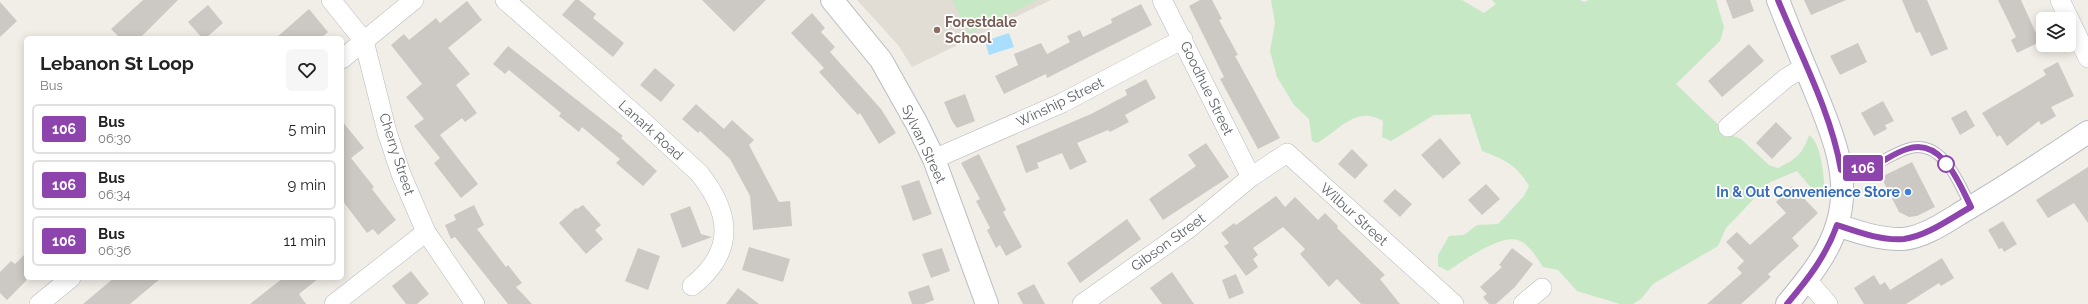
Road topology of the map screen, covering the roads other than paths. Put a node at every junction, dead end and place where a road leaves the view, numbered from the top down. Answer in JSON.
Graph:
{"nodes":[{"id":1,"x":331,"y":0,"type":"edge"},
{"id":2,"x":414,"y":0,"type":"edge"},
{"id":3,"x":505,"y":0,"type":"edge"},
{"id":4,"x":832,"y":0,"type":"edge"},
{"id":5,"x":1162,"y":0,"type":"edge"},
{"id":6,"x":1778,"y":0,"type":"edge"},
{"id":7,"x":2060,"y":0,"type":"edge"},
{"id":8,"x":1183,"y":39,"type":"junction"},
{"id":9,"x":364,"y":41,"type":"junction"},
{"id":10,"x":344,"y":57,"type":"edge"},
{"id":11,"x":2088,"y":58,"type":"edge"},
{"id":12,"x":1805,"y":67,"type":"junction"},
{"id":13,"x":1728,"y":127,"type":"dead end"},
{"id":14,"x":2088,"y":132,"type":"edge"},
{"id":15,"x":934,"y":159,"type":"junction"},
{"id":16,"x":1841,"y":170,"type":"junction"},
{"id":17,"x":1251,"y":177,"type":"junction"},
{"id":18,"x":1971,"y":207,"type":"junction"},
{"id":19,"x":1837,"y":225,"type":"junction"},
{"id":20,"x":426,"y":232,"type":"junction"},
{"id":21,"x":69,"y":280,"type":"edge"},
{"id":22,"x":1807,"y":280,"type":"junction"},
{"id":23,"x":692,"y":286,"type":"dead end"},
{"id":24,"x":1542,"y":288,"type":"dead end"},
{"id":25,"x":39,"y":304,"type":"edge"},
{"id":26,"x":334,"y":304,"type":"edge"},
{"id":27,"x":475,"y":304,"type":"edge"},
{"id":28,"x":987,"y":304,"type":"edge"},
{"id":29,"x":1082,"y":304,"type":"edge"},
{"id":30,"x":1454,"y":304,"type":"edge"},
{"id":31,"x":1523,"y":304,"type":"edge"},
{"id":32,"x":1787,"y":304,"type":"edge"},
{"id":33,"x":1828,"y":304,"type":"edge"}],
"edges":[{"from":1,"to":9,"type":"street","name":"Cherry Street"},
{"from":2,"to":9,"type":"street"},
{"from":3,"to":23,"type":"street","name":"Lanark Road"},
{"from":4,"to":15,"type":"street","name":"Sylvan Street"},
{"from":5,"to":8,"type":"street","name":"Goodhue Street"},
{"from":6,"to":12,"type":"street"},
{"from":7,"to":11,"type":"street"},
{"from":8,"to":15,"type":"street","name":"Winship Street"},
{"from":8,"to":17,"type":"street","name":"Goodhue Street"},
{"from":9,"to":10,"type":"street"},
{"from":9,"to":20,"type":"street","name":"Cherry Street"},
{"from":12,"to":13,"type":"street"},
{"from":12,"to":16,"type":"street"},
{"from":14,"to":18,"type":"street"},
{"from":15,"to":28,"type":"street","name":"Sylvan Street"},
{"from":16,"to":18,"type":"lane"},
{"from":16,"to":19,"type":"street"},
{"from":17,"to":29,"type":"street","name":"Gibson Street"},
{"from":17,"to":30,"type":"street","name":"Wilbur Street"},
{"from":18,"to":19,"type":"street"},
{"from":19,"to":22,"type":"street"},
{"from":20,"to":26,"type":"street"},
{"from":20,"to":27,"type":"street","name":"Cherry Street"},
{"from":21,"to":25,"type":"street"},
{"from":22,"to":32,"type":"street"},
{"from":22,"to":33,"type":"street"},
{"from":24,"to":31,"type":"street"}]}
